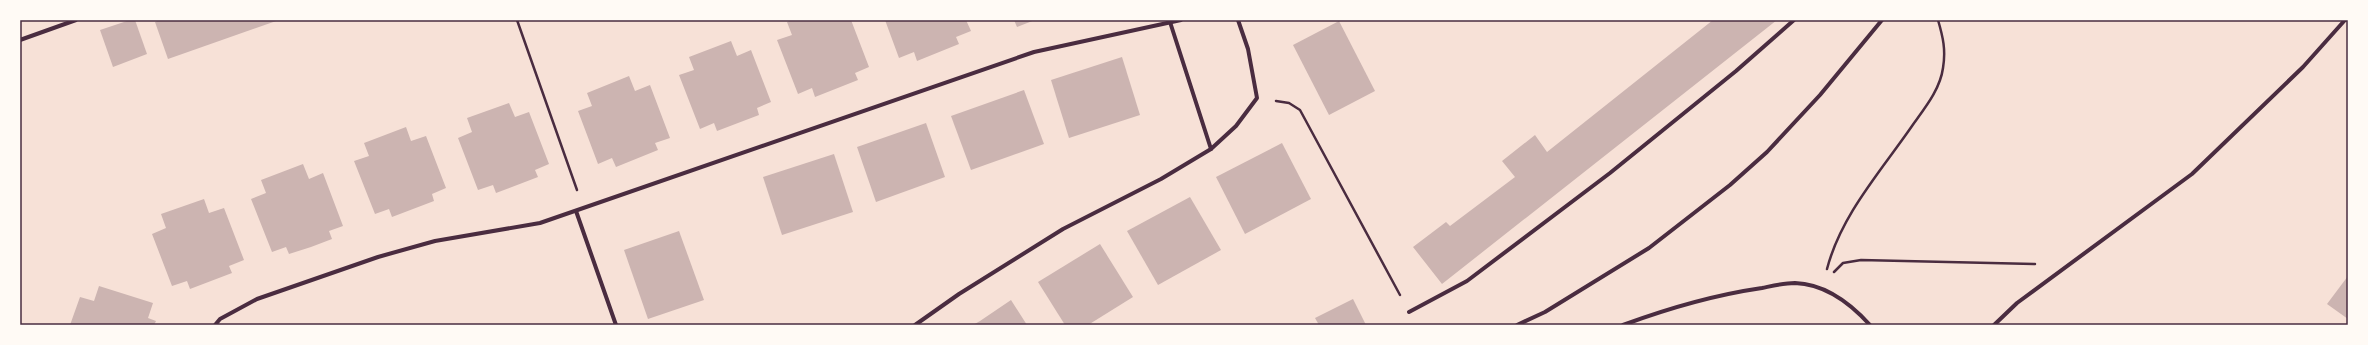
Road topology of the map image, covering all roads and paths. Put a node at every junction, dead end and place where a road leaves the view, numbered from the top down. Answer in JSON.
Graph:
{"nodes":[{"id":1,"x":76,"y":20,"type":"edge"},
{"id":2,"x":517,"y":20,"type":"edge"},
{"id":3,"x":1180,"y":20,"type":"edge"},
{"id":4,"x":1238,"y":20,"type":"edge"},
{"id":5,"x":1794,"y":20,"type":"edge"},
{"id":6,"x":1882,"y":20,"type":"edge"},
{"id":7,"x":1938,"y":20,"type":"edge"},
{"id":8,"x":2345,"y":20,"type":"edge"},
{"id":9,"x":1170,"y":22,"type":"junction"},
{"id":10,"x":20,"y":40,"type":"edge"},
{"id":11,"x":1257,"y":98,"type":"junction"},
{"id":12,"x":1211,"y":149,"type":"junction"},
{"id":13,"x":584,"y":209,"type":"junction"},
{"id":14,"x":576,"y":211,"type":"junction"},
{"id":15,"x":2037,"y":264,"type":"dead end"},
{"id":16,"x":1822,"y":289,"type":"junction"},
{"id":17,"x":1409,"y":312,"type":"joint"},
{"id":18,"x":215,"y":325,"type":"edge"},
{"id":19,"x":616,"y":325,"type":"edge"},
{"id":20,"x":915,"y":325,"type":"edge"},
{"id":21,"x":1517,"y":325,"type":"edge"},
{"id":22,"x":1623,"y":325,"type":"edge"},
{"id":23,"x":1870,"y":325,"type":"edge"},
{"id":24,"x":1994,"y":325,"type":"edge"}],
"edges":[{"from":1,"to":10,"type":"street"},
{"from":2,"to":13,"type":"path"},
{"from":3,"to":9,"type":"street"},
{"from":4,"to":11,"type":"street"},
{"from":5,"to":17,"type":"street"},
{"from":6,"to":21,"type":"street"},
{"from":7,"to":16,"type":"path"},
{"from":8,"to":24,"type":"street"},
{"from":9,"to":12,"type":"street"},
{"from":9,"to":13,"type":"street"},
{"from":11,"to":12,"type":"street"},
{"from":11,"to":17,"type":"path"},
{"from":12,"to":20,"type":"street"},
{"from":13,"to":14,"type":"street"},
{"from":14,"to":18,"type":"street"},
{"from":14,"to":19,"type":"street"},
{"from":15,"to":16,"type":"path"},
{"from":16,"to":22,"type":"street"},
{"from":16,"to":23,"type":"street"}]}
